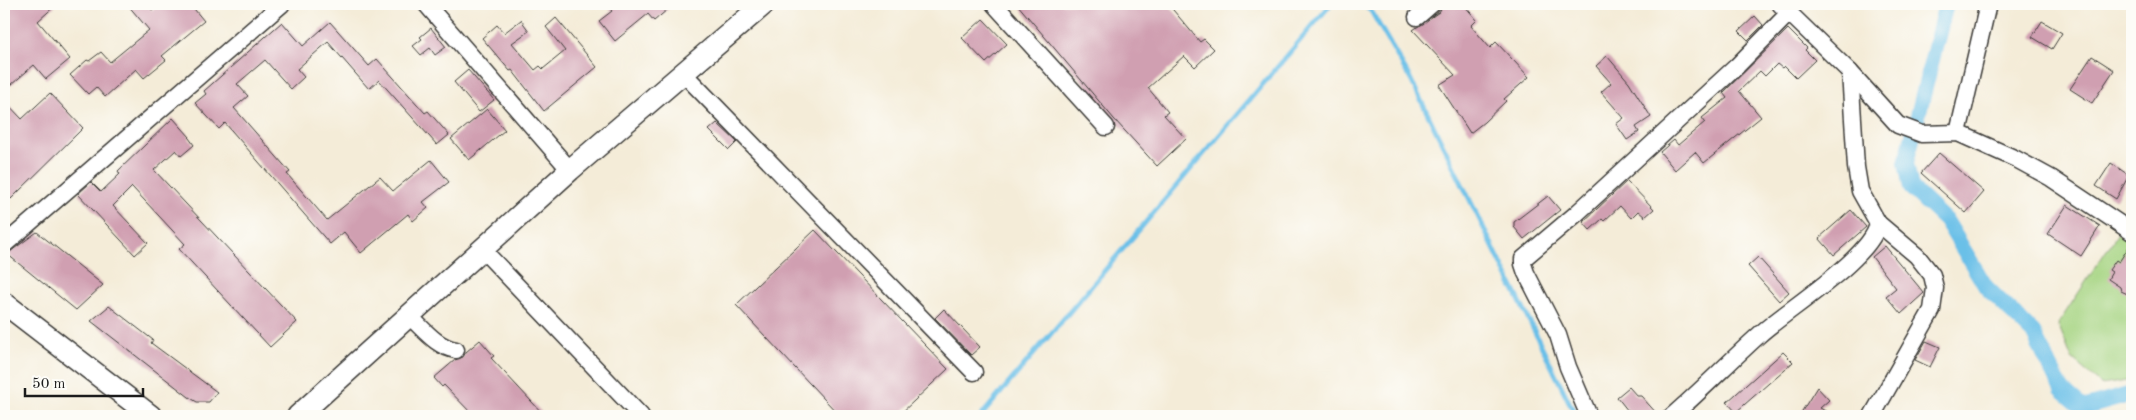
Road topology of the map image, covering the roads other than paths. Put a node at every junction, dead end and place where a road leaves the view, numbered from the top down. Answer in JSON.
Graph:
{"nodes":[{"id":1,"x":282,"y":4,"type":"edge"},
{"id":2,"x":426,"y":4,"type":"edge"},
{"id":3,"x":764,"y":4,"type":"edge"},
{"id":4,"x":994,"y":4,"type":"edge"},
{"id":5,"x":1432,"y":4,"type":"edge"},
{"id":6,"x":1988,"y":4,"type":"edge"},
{"id":7,"x":1784,"y":9,"type":"edge"},
{"id":8,"x":1417,"y":17,"type":"dead end"},
{"id":9,"x":1850,"y":72,"type":"junction"},
{"id":10,"x":684,"y":74,"type":"junction"},
{"id":11,"x":1106,"y":127,"type":"dead end"},
{"id":12,"x":1958,"y":134,"type":"junction"},
{"id":13,"x":570,"y":170,"type":"junction"},
{"id":14,"x":1878,"y":223,"type":"junction"},
{"id":15,"x":2132,"y":232,"type":"edge"},
{"id":16,"x":4,"y":244,"type":"edge"},
{"id":17,"x":482,"y":249,"type":"junction"},
{"id":18,"x":4,"y":303,"type":"edge"},
{"id":19,"x":408,"y":314,"type":"junction"},
{"id":20,"x":456,"y":350,"type":"dead end"},
{"id":21,"x":974,"y":372,"type":"dead end"},
{"id":22,"x":151,"y":416,"type":"edge"},
{"id":23,"x":298,"y":416,"type":"edge"},
{"id":24,"x":641,"y":416,"type":"edge"},
{"id":25,"x":1589,"y":416,"type":"edge"},
{"id":26,"x":1672,"y":416,"type":"edge"},
{"id":27,"x":1872,"y":416,"type":"edge"}],
"edges":[{"from":1,"to":16,"type":"street"},
{"from":2,"to":13,"type":"street"},
{"from":3,"to":10,"type":"main road"},
{"from":4,"to":11,"type":"street"},
{"from":5,"to":8,"type":"street"},
{"from":6,"to":12,"type":"street"},
{"from":7,"to":9,"type":"street"},
{"from":7,"to":25,"type":"street"},
{"from":9,"to":12,"type":"street"},
{"from":9,"to":14,"type":"street"},
{"from":10,"to":13,"type":"main road"},
{"from":10,"to":21,"type":"street"},
{"from":12,"to":15,"type":"street"},
{"from":13,"to":17,"type":"main road"},
{"from":14,"to":26,"type":"street"},
{"from":14,"to":27,"type":"street"},
{"from":17,"to":19,"type":"main road"},
{"from":17,"to":24,"type":"street"},
{"from":18,"to":22,"type":"main road"},
{"from":19,"to":20,"type":"street"},
{"from":19,"to":23,"type":"main road"}]}
